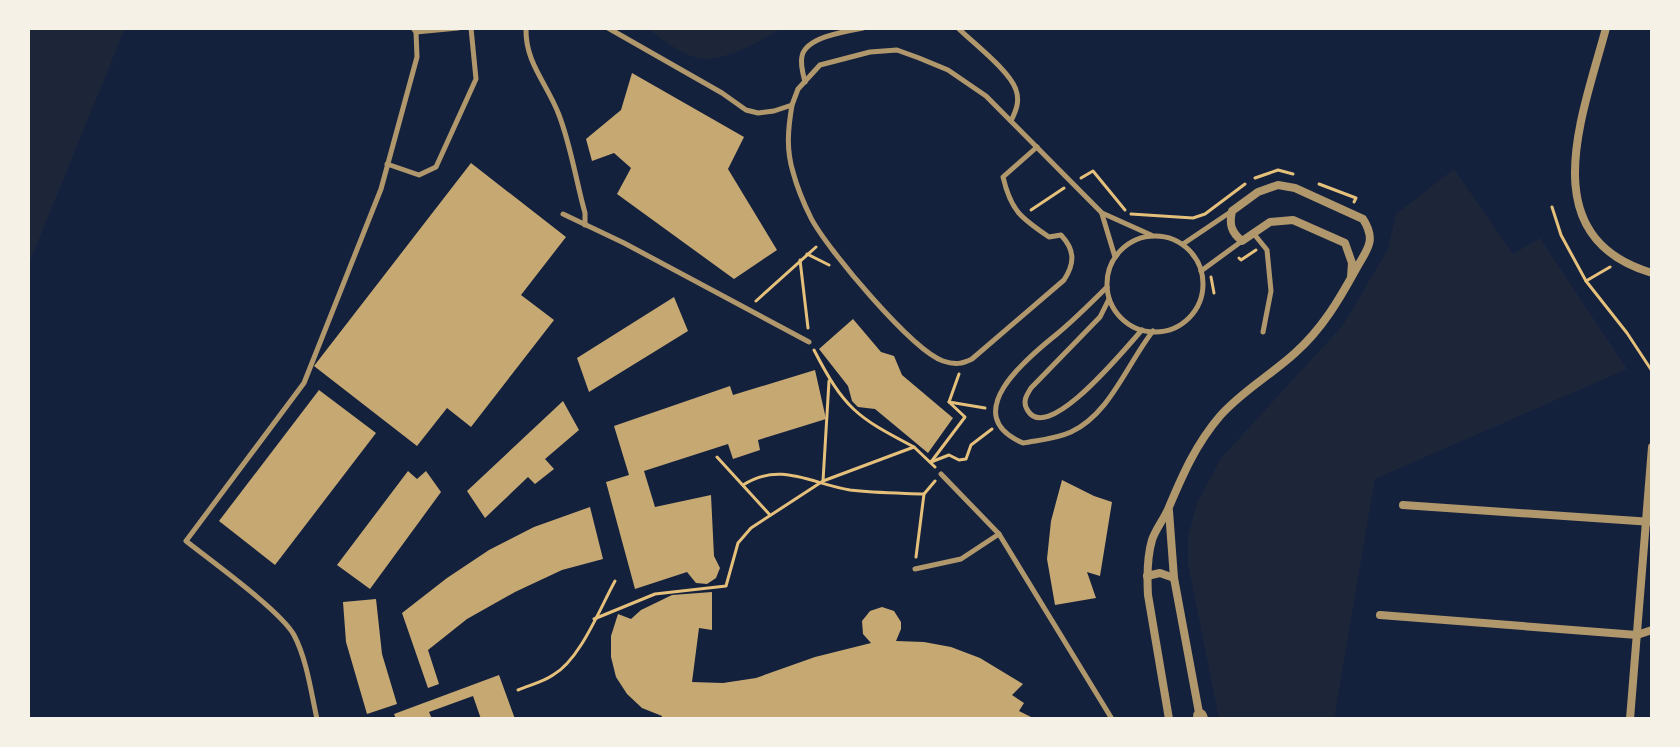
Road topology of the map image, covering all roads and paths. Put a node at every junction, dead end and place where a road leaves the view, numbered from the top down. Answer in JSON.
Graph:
{"nodes":[{"id":1,"x":458,"y":28,"type":"edge"},
{"id":2,"x":471,"y":28,"type":"edge"},
{"id":3,"x":526,"y":28,"type":"edge"},
{"id":4,"x":608,"y":28,"type":"edge"},
{"id":5,"x":863,"y":28,"type":"edge"},
{"id":6,"x":958,"y":28,"type":"edge"},
{"id":7,"x":1606,"y":28,"type":"edge"},
{"id":8,"x":414,"y":30,"type":"edge"},
{"id":9,"x":805,"y":82,"type":"junction"},
{"id":10,"x":792,"y":105,"type":"junction"},
{"id":11,"x":1011,"y":121,"type":"junction"},
{"id":12,"x":1037,"y":147,"type":"junction"},
{"id":13,"x":387,"y":164,"type":"junction"},
{"id":14,"x":1303,"y":177,"type":"dead end"},
{"id":15,"x":1316,"y":182,"type":"dead end"},
{"id":16,"x":1073,"y":183,"type":"junction"},
{"id":17,"x":1552,"y":207,"type":"dead end"},
{"id":18,"x":1232,"y":211,"type":"junction"},
{"id":19,"x":1102,"y":213,"type":"junction"},
{"id":20,"x":1349,"y":213,"type":"junction"},
{"id":21,"x":563,"y":214,"type":"dead end"},
{"id":22,"x":1021,"y":217,"type":"junction"},
{"id":23,"x":585,"y":225,"type":"junction"},
{"id":24,"x":1253,"y":233,"type":"junction"},
{"id":25,"x":1151,"y":235,"type":"junction"},
{"id":26,"x":825,"y":239,"type":"junction"},
{"id":27,"x":1242,"y":241,"type":"junction"},
{"id":28,"x":1183,"y":244,"type":"junction"},
{"id":29,"x":1263,"y":245,"type":"junction"},
{"id":30,"x":1231,"y":249,"type":"junction"},
{"id":31,"x":1115,"y":257,"type":"junction"},
{"id":32,"x":800,"y":260,"type":"junction"},
{"id":33,"x":1241,"y":260,"type":"junction"},
{"id":34,"x":1620,"y":261,"type":"junction"},
{"id":35,"x":1231,"y":262,"type":"dead end"},
{"id":36,"x":1201,"y":271,"type":"junction"},
{"id":37,"x":1215,"y":273,"type":"dead end"},
{"id":38,"x":1652,"y":273,"type":"edge"},
{"id":39,"x":1351,"y":277,"type":"junction"},
{"id":40,"x":1586,"y":281,"type":"junction"},
{"id":41,"x":1107,"y":287,"type":"junction"},
{"id":42,"x":1214,"y":293,"type":"dead end"},
{"id":43,"x":1109,"y":298,"type":"junction"},
{"id":44,"x":748,"y":309,"type":"junction"},
{"id":45,"x":1142,"y":330,"type":"junction"},
{"id":46,"x":1153,"y":331,"type":"junction"},
{"id":47,"x":1263,"y":332,"type":"dead end"},
{"id":48,"x":809,"y":342,"type":"junction"},
{"id":49,"x":962,"y":364,"type":"junction"},
{"id":50,"x":1652,"y":371,"type":"edge"},
{"id":51,"x":829,"y":380,"type":"junction"},
{"id":52,"x":949,"y":402,"type":"junction"},
{"id":53,"x":995,"y":410,"type":"junction"},
{"id":54,"x":997,"y":425,"type":"junction"},
{"id":55,"x":914,"y":447,"type":"junction"},
{"id":56,"x":1652,"y":447,"type":"edge"},
{"id":57,"x":717,"y":457,"type":"dead end"},
{"id":58,"x":931,"y":462,"type":"junction"},
{"id":59,"x":941,"y":474,"type":"junction"},
{"id":60,"x":823,"y":481,"type":"junction"},
{"id":61,"x":743,"y":485,"type":"junction"},
{"id":62,"x":924,"y":494,"type":"junction"},
{"id":63,"x":1403,"y":505,"type":"dead end"},
{"id":64,"x":1168,"y":509,"type":"junction"},
{"id":65,"x":770,"y":515,"type":"junction"},
{"id":66,"x":1649,"y":522,"type":"edge"},
{"id":67,"x":999,"y":534,"type":"junction"},
{"id":68,"x":915,"y":569,"type":"joint"},
{"id":69,"x":1147,"y":576,"type":"junction"},
{"id":70,"x":1174,"y":578,"type":"junction"},
{"id":71,"x":615,"y":581,"type":"dead end"},
{"id":72,"x":1380,"y":615,"type":"dead end"},
{"id":73,"x":594,"y":619,"type":"junction"},
{"id":74,"x":1652,"y":630,"type":"edge"},
{"id":75,"x":1637,"y":635,"type":"junction"},
{"id":76,"x":518,"y":690,"type":"dead end"},
{"id":77,"x":1201,"y":718,"type":"edge"},
{"id":78,"x":317,"y":719,"type":"edge"},
{"id":79,"x":1112,"y":719,"type":"edge"},
{"id":80,"x":1169,"y":719,"type":"edge"},
{"id":81,"x":1630,"y":719,"type":"edge"}],
"edges":[{"from":1,"to":8,"type":"lane"},
{"from":2,"to":13,"type":"lane"},
{"from":3,"to":23,"type":"lane"},
{"from":4,"to":10,"type":"lane"},
{"from":5,"to":9,"type":"lane"},
{"from":6,"to":11,"type":"lane"},
{"from":7,"to":34,"type":"street"},
{"from":8,"to":13,"type":"lane"},
{"from":9,"to":10,"type":"lane"},
{"from":9,"to":11,"type":"lane"},
{"from":10,"to":26,"type":"lane"},
{"from":11,"to":12,"type":"lane"},
{"from":12,"to":16,"type":"lane"},
{"from":12,"to":22,"type":"lane"},
{"from":13,"to":78,"type":"lane"},
{"from":14,"to":16,"type":"path"},
{"from":15,"to":20,"type":"path"},
{"from":16,"to":19,"type":"lane"},
{"from":16,"to":22,"type":"path"},
{"from":17,"to":40,"type":"path"},
{"from":18,"to":20,"type":"street"},
{"from":18,"to":27,"type":"street"},
{"from":18,"to":28,"type":"lane"},
{"from":19,"to":25,"type":"lane"},
{"from":19,"to":31,"type":"lane"},
{"from":20,"to":39,"type":"street"},
{"from":21,"to":23,"type":"lane"},
{"from":22,"to":49,"type":"lane"},
{"from":23,"to":44,"type":"lane"},
{"from":24,"to":27,"type":"street"},
{"from":24,"to":29,"type":"lane"},
{"from":24,"to":39,"type":"street"},
{"from":25,"to":28,"type":"lane"},
{"from":25,"to":31,"type":"lane"},
{"from":26,"to":32,"type":"path"},
{"from":26,"to":49,"type":"lane"},
{"from":27,"to":30,"type":"lane"},
{"from":28,"to":36,"type":"lane"},
{"from":29,"to":33,"type":"path"},
{"from":29,"to":47,"type":"lane"},
{"from":30,"to":33,"type":"path"},
{"from":30,"to":36,"type":"lane"},
{"from":31,"to":41,"type":"lane"},
{"from":32,"to":44,"type":"path"},
{"from":32,"to":48,"type":"path"},
{"from":33,"to":35,"type":"path"},
{"from":34,"to":38,"type":"street"},
{"from":34,"to":40,"type":"path"},
{"from":36,"to":46,"type":"lane"},
{"from":37,"to":42,"type":"path"},
{"from":39,"to":64,"type":"street"},
{"from":40,"to":50,"type":"path"},
{"from":41,"to":43,"type":"lane"},
{"from":41,"to":53,"type":"lane"},
{"from":43,"to":45,"type":"lane"},
{"from":43,"to":45,"type":"lane"},
{"from":44,"to":48,"type":"lane"},
{"from":45,"to":46,"type":"lane"},
{"from":46,"to":54,"type":"lane"},
{"from":48,"to":51,"type":"path"},
{"from":49,"to":52,"type":"path"},
{"from":51,"to":55,"type":"path"},
{"from":51,"to":60,"type":"path"},
{"from":52,"to":53,"type":"path"},
{"from":52,"to":58,"type":"path"},
{"from":53,"to":54,"type":"lane"},
{"from":54,"to":58,"type":"path"},
{"from":55,"to":58,"type":"path"},
{"from":55,"to":60,"type":"path"},
{"from":56,"to":66,"type":"street"},
{"from":57,"to":61,"type":"path"},
{"from":58,"to":59,"type":"path"},
{"from":59,"to":62,"type":"path"},
{"from":59,"to":67,"type":"lane"},
{"from":60,"to":61,"type":"path"},
{"from":60,"to":62,"type":"path"},
{"from":60,"to":65,"type":"path"},
{"from":61,"to":65,"type":"path"},
{"from":62,"to":68,"type":"path"},
{"from":63,"to":66,"type":"street"},
{"from":64,"to":69,"type":"street"},
{"from":64,"to":70,"type":"street"},
{"from":65,"to":73,"type":"path"},
{"from":66,"to":75,"type":"street"},
{"from":67,"to":68,"type":"lane"},
{"from":67,"to":79,"type":"lane"},
{"from":69,"to":70,"type":"street"},
{"from":69,"to":80,"type":"street"},
{"from":70,"to":77,"type":"street"},
{"from":71,"to":73,"type":"path"},
{"from":72,"to":75,"type":"street"},
{"from":73,"to":76,"type":"path"},
{"from":74,"to":75,"type":"street"},
{"from":75,"to":81,"type":"street"}]}
